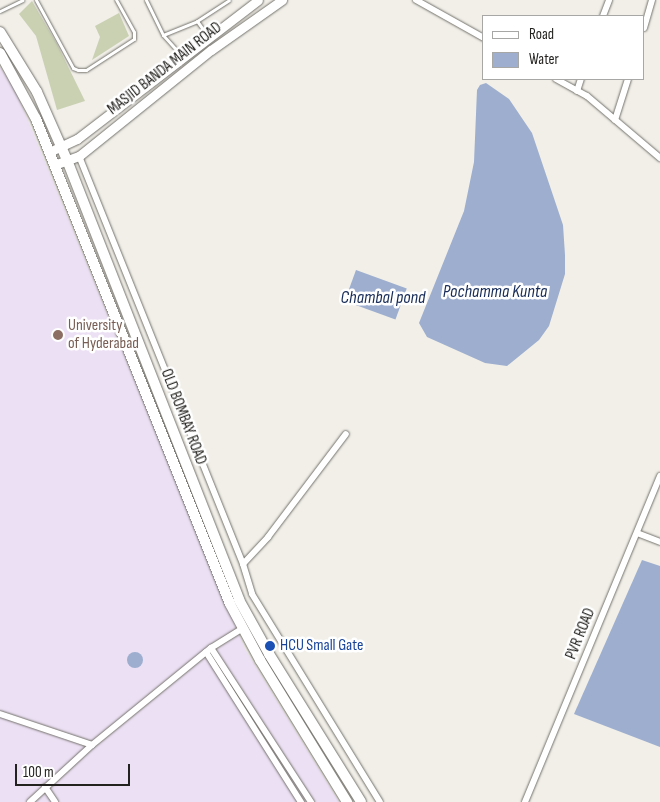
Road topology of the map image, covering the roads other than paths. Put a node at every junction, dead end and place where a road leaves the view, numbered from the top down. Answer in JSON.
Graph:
{"nodes":[{"id":1,"x":23,"y":0,"type":"edge"},
{"id":2,"x":36,"y":0,"type":"edge"},
{"id":3,"x":116,"y":0,"type":"edge"},
{"id":4,"x":146,"y":0,"type":"edge"},
{"id":5,"x":229,"y":0,"type":"edge"},
{"id":6,"x":258,"y":0,"type":"edge"},
{"id":7,"x":282,"y":0,"type":"edge"},
{"id":8,"x":416,"y":0,"type":"edge"},
{"id":9,"x":609,"y":0,"type":"edge"},
{"id":10,"x":652,"y":0,"type":"edge"},
{"id":11,"x":0,"y":11,"type":"edge"},
{"id":12,"x":603,"y":15,"type":"edge"},
{"id":13,"x":197,"y":21,"type":"junction"},
{"id":14,"x":645,"y":24,"type":"edge"},
{"id":15,"x":0,"y":32,"type":"edge"},
{"id":16,"x":164,"y":35,"type":"junction"},
{"id":17,"x":208,"y":36,"type":"junction"},
{"id":18,"x":482,"y":37,"type":"edge"},
{"id":19,"x":0,"y":53,"type":"edge"},
{"id":20,"x":182,"y":56,"type":"junction"},
{"id":21,"x":558,"y":80,"type":"edge"},
{"id":22,"x":582,"y":80,"type":"edge"},
{"id":23,"x":628,"y":80,"type":"edge"},
{"id":24,"x":577,"y":91,"type":"junction"},
{"id":25,"x":615,"y":120,"type":"junction"},
{"id":26,"x":61,"y":147,"type":"junction"},
{"id":27,"x":49,"y":152,"type":"junction"},
{"id":28,"x":79,"y":156,"type":"junction"},
{"id":29,"x":660,"y":158,"type":"edge"},
{"id":30,"x":67,"y":160,"type":"junction"},
{"id":31,"x":54,"y":165,"type":"junction"},
{"id":32,"x":346,"y":434,"type":"dead end"},
{"id":33,"x":660,"y":476,"type":"edge"},
{"id":34,"x":637,"y":533,"type":"junction"},
{"id":35,"x":660,"y":542,"type":"edge"},
{"id":36,"x":243,"y":564,"type":"junction"},
{"id":37,"x":242,"y":629,"type":"junction"},
{"id":38,"x":209,"y":650,"type":"junction"},
{"id":39,"x":0,"y":714,"type":"edge"},
{"id":40,"x":92,"y":745,"type":"junction"},
{"id":41,"x":46,"y":786,"type":"junction"},
{"id":42,"x":30,"y":802,"type":"edge"},
{"id":43,"x":55,"y":802,"type":"edge"},
{"id":44,"x":301,"y":802,"type":"edge"},
{"id":45,"x":312,"y":802,"type":"edge"},
{"id":46,"x":347,"y":802,"type":"edge"},
{"id":47,"x":361,"y":802,"type":"edge"},
{"id":48,"x":380,"y":802,"type":"edge"},
{"id":49,"x":525,"y":802,"type":"edge"}],
"edges":[{"from":1,"to":11,"type":"lane"},
{"from":2,"to":3,"type":"lane"},
{"from":4,"to":16,"type":"lane"},
{"from":5,"to":13,"type":"lane"},
{"from":6,"to":17,"type":"main road","name":"MASJID BANDA MAIN ROAD"},
{"from":7,"to":28,"type":"main road","name":"MASJID BANDA MAIN ROAD"},
{"from":8,"to":18,"type":"street"},
{"from":9,"to":12,"type":"street"},
{"from":10,"to":14,"type":"street"},
{"from":13,"to":16,"type":"lane"},
{"from":13,"to":17,"type":"lane"},
{"from":15,"to":26,"type":"main road","name":"OLD BOMBAY ROAD"},
{"from":16,"to":20,"type":"lane"},
{"from":17,"to":20,"type":"main road","name":"MASJID BANDA MAIN ROAD"},
{"from":19,"to":27,"type":"main road","name":"OLD BOMBAY ROAD"},
{"from":20,"to":26,"type":"main road","name":"MASJID BANDA MAIN ROAD"},
{"from":21,"to":24,"type":"street"},
{"from":22,"to":24,"type":"street"},
{"from":23,"to":25,"type":"street"},
{"from":24,"to":25,"type":"street"},
{"from":25,"to":29,"type":"street"},
{"from":26,"to":27,"type":"main road","name":"MASJID BANDA MAIN ROAD"},
{"from":26,"to":30,"type":"main road","name":"OLD BOMBAY ROAD"},
{"from":27,"to":31,"type":"main road","name":"OLD BOMBAY ROAD"},
{"from":28,"to":30,"type":"main road","name":"MASJID BANDA MAIN ROAD"},
{"from":28,"to":36,"type":"street"},
{"from":30,"to":31,"type":"main road","name":"MASJID BANDA MAIN ROAD"},
{"from":30,"to":47,"type":"main road","name":"OLD BOMBAY ROAD"},
{"from":31,"to":37,"type":"main road","name":"OLD BOMBAY ROAD"},
{"from":32,"to":36,"type":"street"},
{"from":33,"to":34,"type":"street","name":"PVR ROAD"},
{"from":34,"to":35,"type":"street"},
{"from":34,"to":49,"type":"street","name":"PVR ROAD"},
{"from":36,"to":48,"type":"street"},
{"from":37,"to":38,"type":"street"},
{"from":37,"to":46,"type":"main road","name":"OLD BOMBAY ROAD"},
{"from":38,"to":40,"type":"street"},
{"from":38,"to":44,"type":"street"},
{"from":38,"to":45,"type":"street"},
{"from":39,"to":40,"type":"street"},
{"from":40,"to":41,"type":"street"},
{"from":41,"to":42,"type":"street"},
{"from":41,"to":43,"type":"street"}]}
